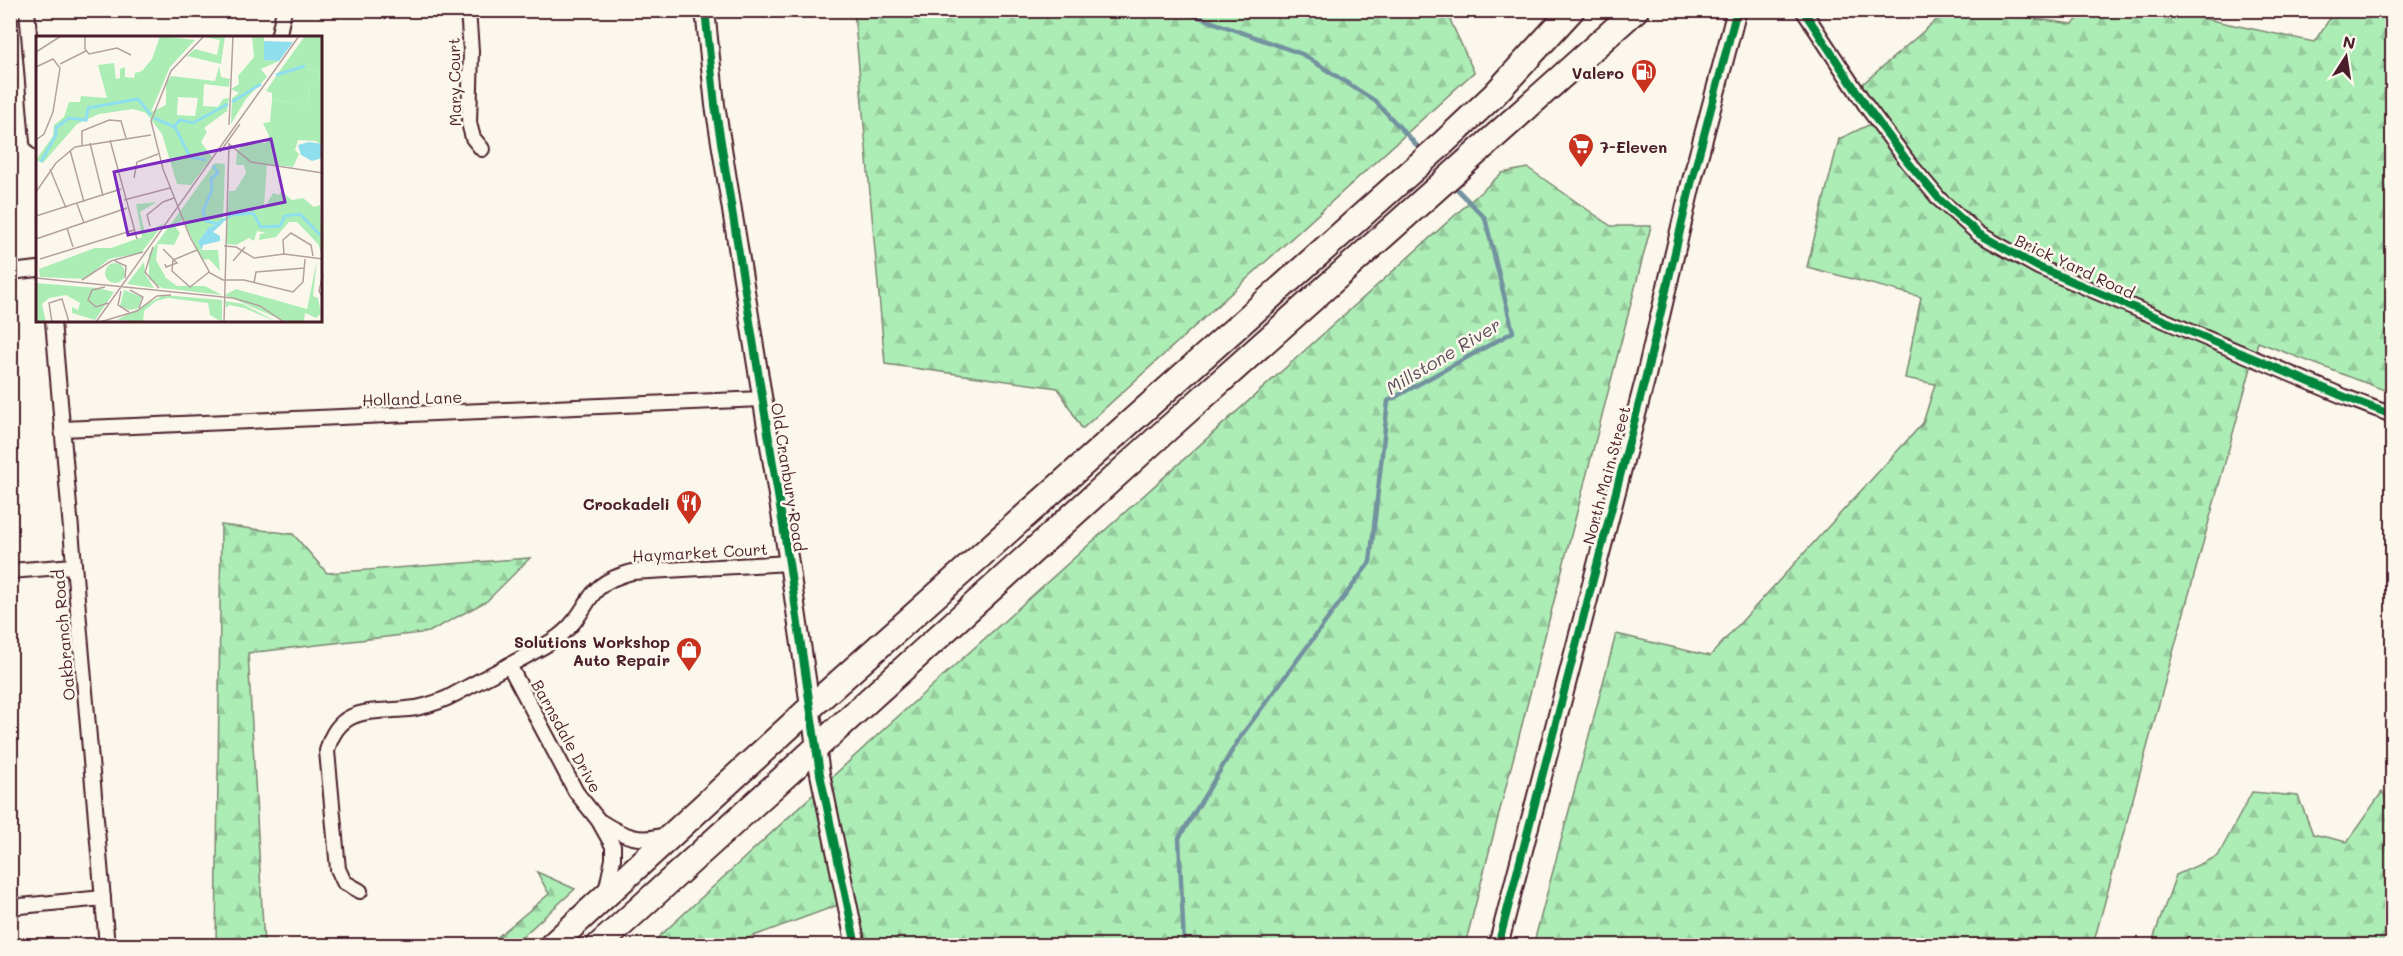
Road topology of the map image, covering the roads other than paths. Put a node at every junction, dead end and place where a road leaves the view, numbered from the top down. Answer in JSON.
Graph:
{"nodes":[{"id":1,"x":27,"y":10,"type":"edge"},
{"id":2,"x":284,"y":10,"type":"edge"},
{"id":3,"x":468,"y":10,"type":"edge"},
{"id":4,"x":705,"y":10,"type":"edge"},
{"id":5,"x":1572,"y":10,"type":"edge"},
{"id":6,"x":1636,"y":10,"type":"edge"},
{"id":7,"x":1737,"y":10,"type":"edge"},
{"id":8,"x":1803,"y":10,"type":"edge"},
{"id":9,"x":278,"y":36,"type":"edge"},
{"id":10,"x":36,"y":118,"type":"edge"},
{"id":11,"x":482,"y":149,"type":"dead end"},
{"id":12,"x":36,"y":269,"type":"edge"},
{"id":13,"x":10,"y":273,"type":"edge"},
{"id":14,"x":53,"y":322,"type":"edge"},
{"id":15,"x":762,"y":399,"type":"junction"},
{"id":16,"x":2392,"y":415,"type":"edge"},
{"id":17,"x":62,"y":429,"type":"junction"},
{"id":18,"x":789,"y":563,"type":"junction"},
{"id":19,"x":74,"y":566,"type":"junction"},
{"id":20,"x":10,"y":571,"type":"edge"},
{"id":21,"x":509,"y":665,"type":"junction"},
{"id":22,"x":811,"y":707,"type":"junction"},
{"id":23,"x":815,"y":746,"type":"junction"},
{"id":24,"x":600,"y":821,"type":"junction"},
{"id":25,"x":677,"y":830,"type":"junction"},
{"id":26,"x":360,"y":891,"type":"dead end"},
{"id":27,"x":604,"y":896,"type":"junction"},
{"id":28,"x":103,"y":898,"type":"junction"},
{"id":29,"x":10,"y":907,"type":"edge"},
{"id":30,"x":107,"y":945,"type":"edge"},
{"id":31,"x":551,"y":945,"type":"edge"},
{"id":32,"x":598,"y":945,"type":"edge"},
{"id":33,"x":856,"y":945,"type":"edge"},
{"id":34,"x":1498,"y":945,"type":"edge"}],
"edges":[{"from":1,"to":10,"type":"street"},
{"from":2,"to":9,"type":"street"},
{"from":3,"to":11,"type":"street","name":"Mary Court"},
{"from":4,"to":15,"type":"street","name":"Old Cranbury Road"},
{"from":5,"to":22,"type":"highway"},
{"from":6,"to":23,"type":"highway"},
{"from":7,"to":34,"type":"street","name":"North Main Street"},
{"from":8,"to":16,"type":"street","name":"Brick Yard Road"},
{"from":12,"to":13,"type":"street"},
{"from":14,"to":17,"type":"street","name":"Oakbranch Road"},
{"from":15,"to":17,"type":"street","name":"Holland Lane"},
{"from":15,"to":18,"type":"street","name":"Old Cranbury Road"},
{"from":17,"to":19,"type":"street","name":"Oakbranch Road"},
{"from":18,"to":21,"type":"street","name":"Haymarket Court"},
{"from":18,"to":22,"type":"street","name":"Old Cranbury Road"},
{"from":19,"to":20,"type":"street"},
{"from":19,"to":28,"type":"street","name":"Oakbranch Road"},
{"from":21,"to":24,"type":"street","name":"Barnsdale Drive"},
{"from":21,"to":26,"type":"street","name":"Haymarket Court"},
{"from":22,"to":23,"type":"street","name":"Old Cranbury Road"},
{"from":22,"to":25,"type":"highway"},
{"from":23,"to":32,"type":"highway"},
{"from":23,"to":33,"type":"street","name":"Old Cranbury Road"},
{"from":24,"to":25,"type":"street","name":"Barnsdale Drive"},
{"from":24,"to":27,"type":"street","name":"Barnsdale Drive"},
{"from":25,"to":27,"type":"highway"},
{"from":27,"to":31,"type":"highway"},
{"from":28,"to":29,"type":"street"},
{"from":28,"to":30,"type":"street","name":"Oakbranch Road"}]}
